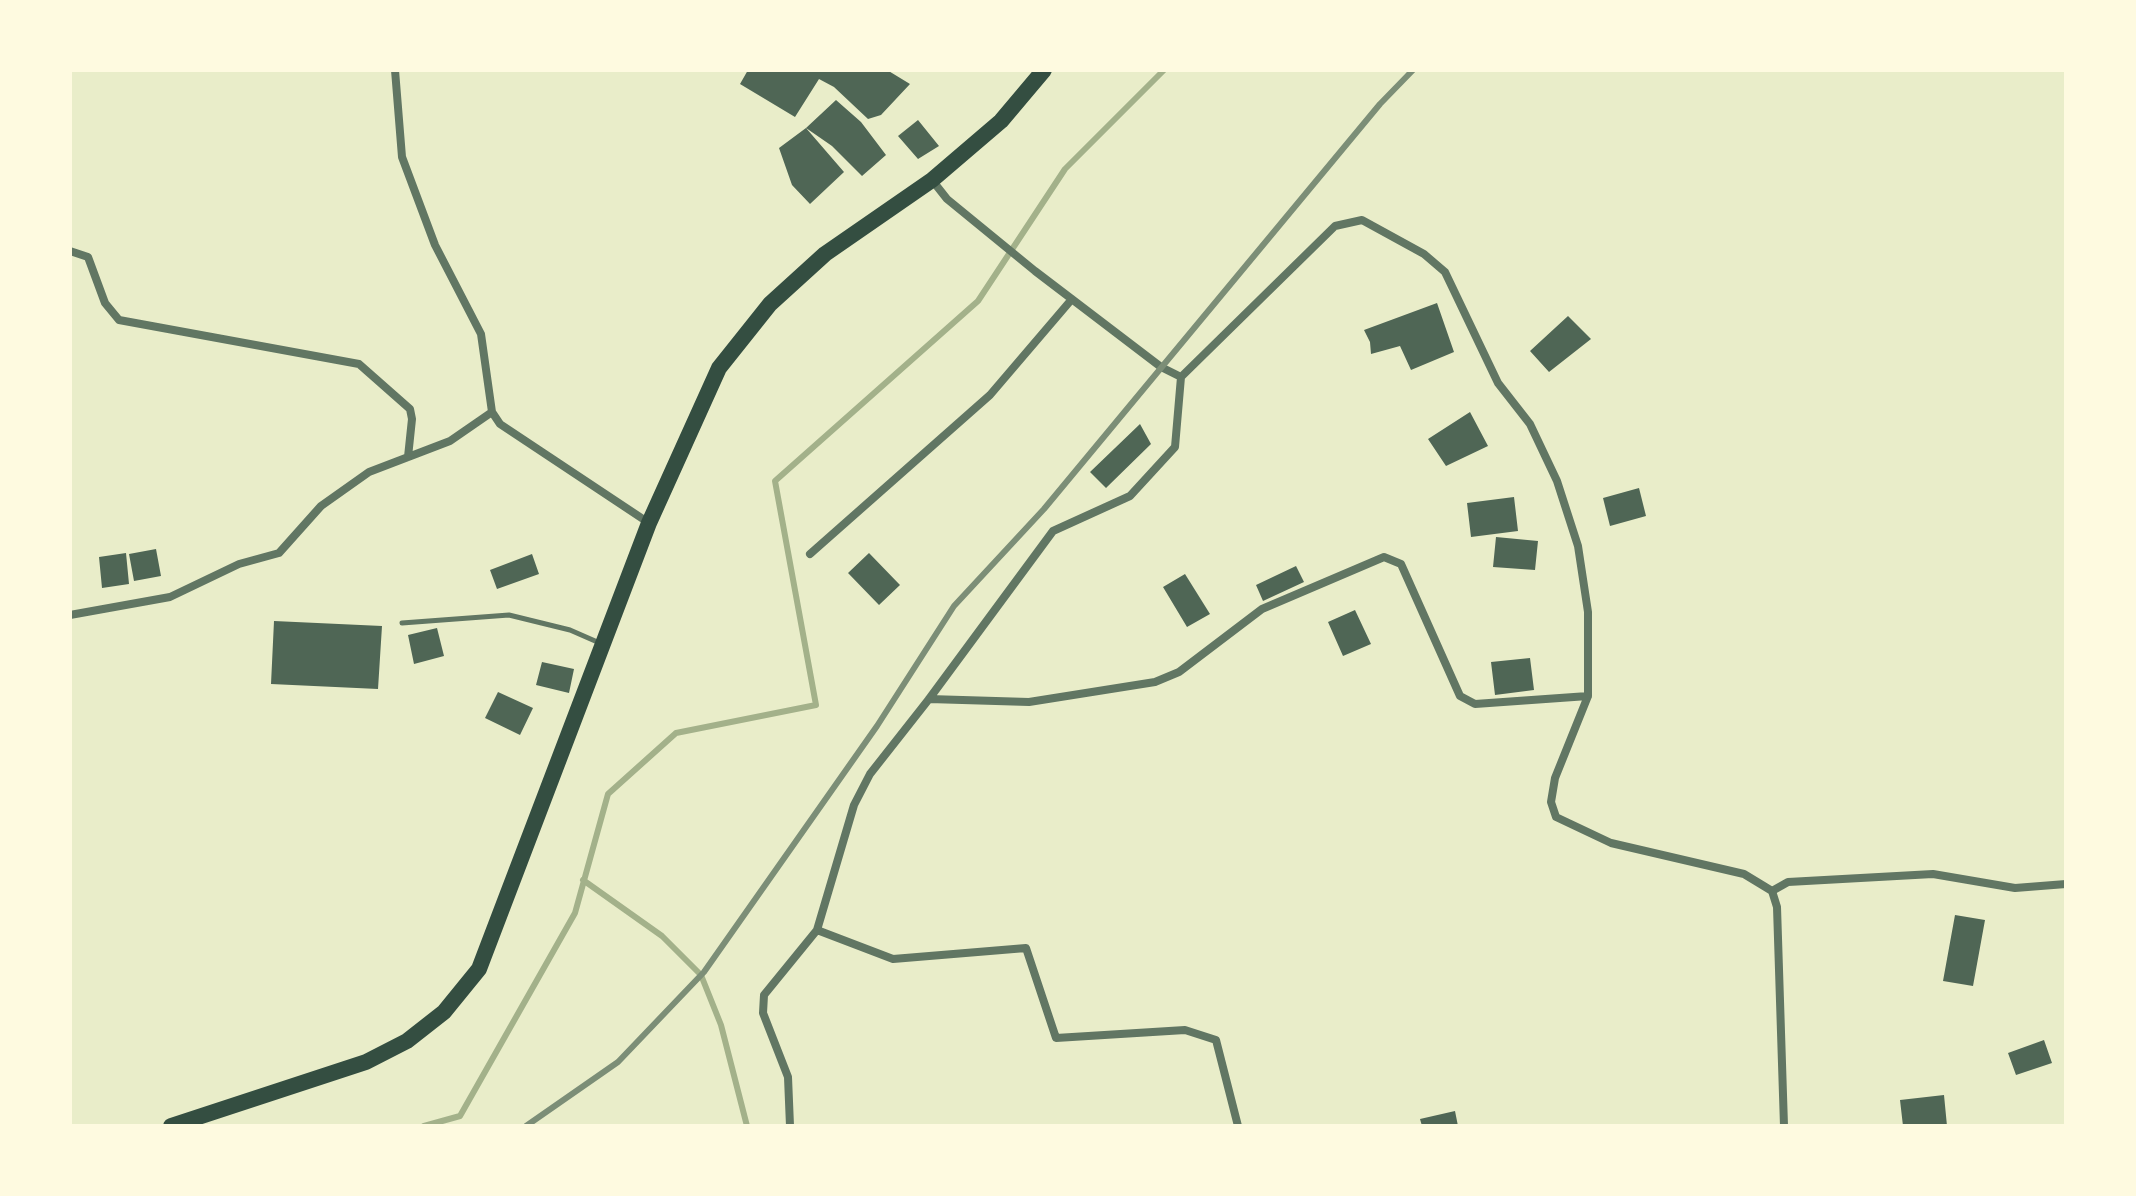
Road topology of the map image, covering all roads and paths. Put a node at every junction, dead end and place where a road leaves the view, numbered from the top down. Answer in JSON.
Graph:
{"nodes":[{"id":1,"x":395,"y":70,"type":"edge"},
{"id":2,"x":1044,"y":70,"type":"edge"},
{"id":3,"x":932,"y":180,"type":"junction"},
{"id":4,"x":70,"y":251,"type":"edge"},
{"id":5,"x":1072,"y":299,"type":"junction"},
{"id":6,"x":1181,"y":377,"type":"junction"},
{"id":7,"x":492,"y":412,"type":"junction"},
{"id":8,"x":408,"y":457,"type":"junction"},
{"id":9,"x":649,"y":523,"type":"junction"},
{"id":10,"x":810,"y":554,"type":"dead end"},
{"id":11,"x":70,"y":615,"type":"edge"},
{"id":12,"x":402,"y":623,"type":"dead end"},
{"id":13,"x":602,"y":644,"type":"junction"},
{"id":14,"x":1588,"y":696,"type":"junction"},
{"id":15,"x":929,"y":699,"type":"junction"},
{"id":16,"x":2066,"y":884,"type":"edge"},
{"id":17,"x":1772,"y":891,"type":"junction"},
{"id":18,"x":817,"y":930,"type":"junction"},
{"id":19,"x":1781,"y":1124,"type":"edge"},
{"id":20,"x":171,"y":1126,"type":"edge"},
{"id":21,"x":790,"y":1126,"type":"edge"},
{"id":22,"x":1238,"y":1126,"type":"edge"}],
"edges":[{"from":1,"to":7,"type":"street"},
{"from":2,"to":3,"type":"highway"},
{"from":3,"to":5,"type":"street"},
{"from":3,"to":9,"type":"highway"},
{"from":4,"to":8,"type":"street"},
{"from":5,"to":6,"type":"street"},
{"from":5,"to":10,"type":"street"},
{"from":6,"to":14,"type":"street"},
{"from":6,"to":15,"type":"street"},
{"from":7,"to":8,"type":"street"},
{"from":7,"to":9,"type":"street"},
{"from":8,"to":11,"type":"street"},
{"from":9,"to":13,"type":"highway"},
{"from":12,"to":13,"type":"lane"},
{"from":13,"to":20,"type":"highway"},
{"from":14,"to":15,"type":"street"},
{"from":14,"to":17,"type":"street"},
{"from":15,"to":18,"type":"street"},
{"from":16,"to":17,"type":"street"},
{"from":17,"to":19,"type":"street"},
{"from":18,"to":21,"type":"street"},
{"from":18,"to":22,"type":"street"}]}
